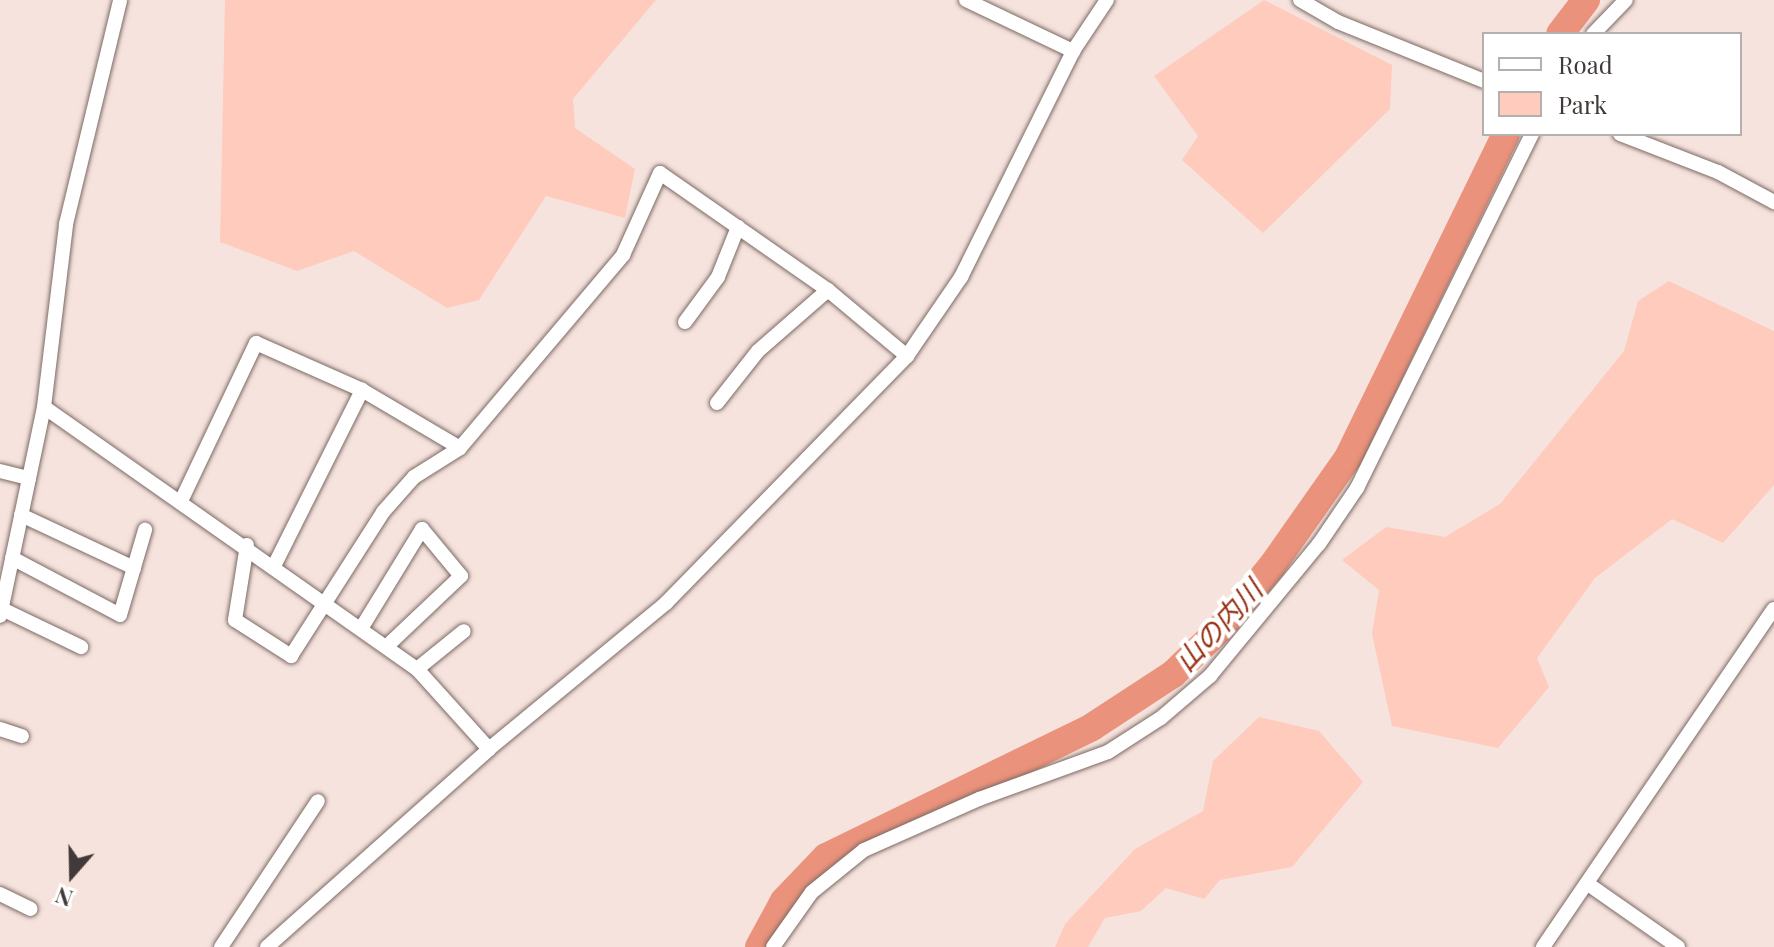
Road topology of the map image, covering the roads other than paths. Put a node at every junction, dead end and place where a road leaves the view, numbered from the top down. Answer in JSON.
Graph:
{"nodes":[{"id":1,"x":120,"y":0,"type":"edge"},
{"id":2,"x":966,"y":0,"type":"edge"},
{"id":3,"x":1107,"y":0,"type":"edge"},
{"id":4,"x":1300,"y":0,"type":"edge"},
{"id":5,"x":1626,"y":0,"type":"edge"},
{"id":6,"x":1595,"y":32,"type":"edge"},
{"id":7,"x":1073,"y":51,"type":"junction"},
{"id":8,"x":1482,"y":80,"type":"edge"},
{"id":9,"x":1531,"y":136,"type":"edge"},
{"id":10,"x":1625,"y":136,"type":"edge"},
{"id":11,"x":1774,"y":202,"type":"edge"},
{"id":12,"x":738,"y":227,"type":"junction"},
{"id":13,"x":828,"y":290,"type":"junction"},
{"id":14,"x":685,"y":322,"type":"dead end"},
{"id":15,"x":907,"y":356,"type":"junction"},
{"id":16,"x":362,"y":390,"type":"junction"},
{"id":17,"x":717,"y":403,"type":"dead end"},
{"id":18,"x":44,"y":407,"type":"junction"},
{"id":19,"x":460,"y":448,"type":"junction"},
{"id":20,"x":0,"y":471,"type":"edge"},
{"id":21,"x":29,"y":478,"type":"junction"},
{"id":22,"x":182,"y":499,"type":"junction"},
{"id":23,"x":21,"y":515,"type":"junction"},
{"id":24,"x":145,"y":530,"type":"dead end"},
{"id":25,"x":247,"y":545,"type":"junction"},
{"id":26,"x":12,"y":558,"type":"junction"},
{"id":27,"x":275,"y":564,"type":"junction"},
{"id":28,"x":134,"y":568,"type":"junction"},
{"id":29,"x":327,"y":601,"type":"junction"},
{"id":30,"x":1774,"y":609,"type":"edge"},
{"id":31,"x":1,"y":613,"type":"edge"},
{"id":32,"x":362,"y":627,"type":"junction"},
{"id":33,"x":464,"y":631,"type":"dead end"},
{"id":34,"x":387,"y":646,"type":"junction"},
{"id":35,"x":81,"y":647,"type":"dead end"},
{"id":36,"x":417,"y":669,"type":"junction"},
{"id":37,"x":0,"y":729,"type":"edge"},
{"id":38,"x":22,"y":736,"type":"dead end"},
{"id":39,"x":489,"y":749,"type":"junction"},
{"id":40,"x":318,"y":801,"type":"dead end"},
{"id":41,"x":1588,"y":884,"type":"junction"},
{"id":42,"x":0,"y":894,"type":"edge"},
{"id":43,"x":31,"y":909,"type":"dead end"},
{"id":44,"x":221,"y":947,"type":"edge"},
{"id":45,"x":267,"y":947,"type":"edge"},
{"id":46,"x":773,"y":947,"type":"edge"},
{"id":47,"x":1543,"y":947,"type":"edge"},
{"id":48,"x":1678,"y":947,"type":"edge"}],
"edges":[{"from":1,"to":18,"type":"street"},
{"from":2,"to":7,"type":"street"},
{"from":3,"to":7,"type":"street"},
{"from":4,"to":8,"type":"street"},
{"from":5,"to":6,"type":"street"},
{"from":7,"to":15,"type":"street"},
{"from":9,"to":46,"type":"street"},
{"from":10,"to":11,"type":"street"},
{"from":12,"to":13,"type":"street"},
{"from":12,"to":14,"type":"street"},
{"from":12,"to":19,"type":"street"},
{"from":13,"to":15,"type":"street"},
{"from":13,"to":17,"type":"street"},
{"from":15,"to":39,"type":"street"},
{"from":16,"to":19,"type":"street"},
{"from":16,"to":22,"type":"street"},
{"from":16,"to":27,"type":"street"},
{"from":18,"to":21,"type":"street"},
{"from":18,"to":22,"type":"street"},
{"from":19,"to":29,"type":"street"},
{"from":20,"to":21,"type":"street"},
{"from":21,"to":23,"type":"street"},
{"from":22,"to":25,"type":"street"},
{"from":23,"to":26,"type":"street"},
{"from":23,"to":28,"type":"street"},
{"from":24,"to":28,"type":"street"},
{"from":25,"to":27,"type":"street"},
{"from":25,"to":29,"type":"street"},
{"from":26,"to":28,"type":"street"},
{"from":26,"to":31,"type":"street"},
{"from":27,"to":29,"type":"street"},
{"from":29,"to":32,"type":"street"},
{"from":30,"to":41,"type":"street"},
{"from":31,"to":35,"type":"street"},
{"from":32,"to":34,"type":"street"},
{"from":32,"to":34,"type":"street"},
{"from":33,"to":36,"type":"street"},
{"from":34,"to":36,"type":"street"},
{"from":36,"to":39,"type":"street"},
{"from":37,"to":38,"type":"street"},
{"from":39,"to":45,"type":"street"},
{"from":40,"to":44,"type":"street"},
{"from":41,"to":47,"type":"street"},
{"from":41,"to":48,"type":"street"},
{"from":42,"to":43,"type":"street"}]}
